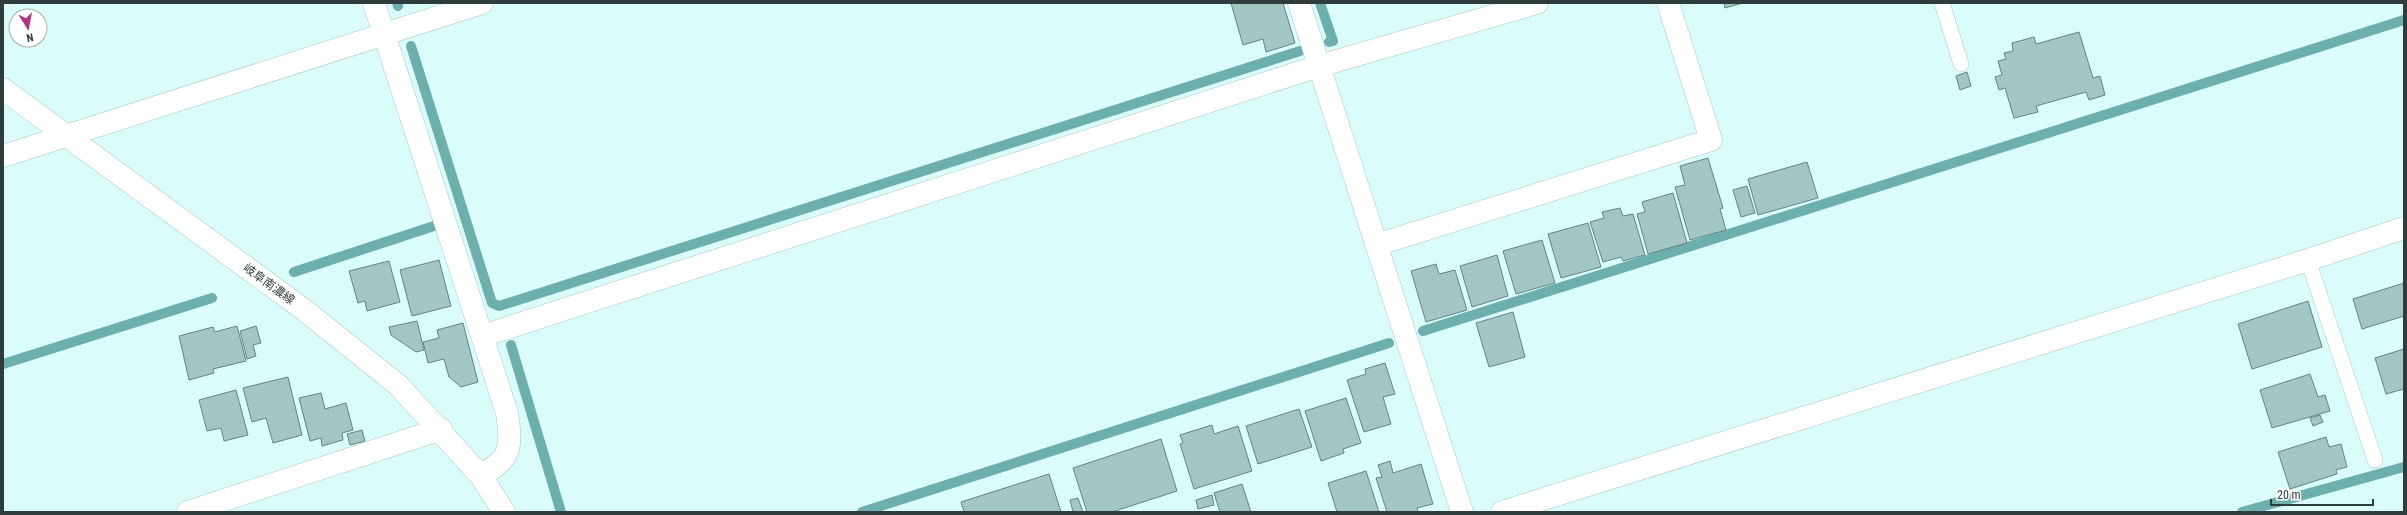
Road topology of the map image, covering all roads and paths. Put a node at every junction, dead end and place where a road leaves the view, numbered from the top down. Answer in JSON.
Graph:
{"nodes":[{"id":1,"x":374,"y":3,"type":"edge"},
{"id":2,"x":482,"y":3,"type":"edge"},
{"id":3,"x":1299,"y":3,"type":"edge"},
{"id":4,"x":1537,"y":3,"type":"edge"},
{"id":5,"x":1668,"y":3,"type":"edge"},
{"id":6,"x":1942,"y":3,"type":"edge"},
{"id":7,"x":383,"y":34,"type":"junction"},
{"id":8,"x":1961,"y":64,"type":"dead end"},
{"id":9,"x":1319,"y":66,"type":"junction"},
{"id":10,"x":3,"y":89,"type":"edge"},
{"id":11,"x":66,"y":135,"type":"junction"},
{"id":12,"x":3,"y":156,"type":"edge"},
{"id":13,"x":2404,"y":228,"type":"edge"},
{"id":14,"x":1376,"y":245,"type":"junction"},
{"id":15,"x":2308,"y":260,"type":"junction"},
{"id":16,"x":482,"y":336,"type":"junction"},
{"id":17,"x":441,"y":430,"type":"junction"},
{"id":18,"x":2376,"y":460,"type":"dead end"},
{"id":19,"x":481,"y":476,"type":"junction"},
{"id":20,"x":188,"y":512,"type":"edge"},
{"id":21,"x":504,"y":512,"type":"edge"},
{"id":22,"x":1462,"y":512,"type":"edge"},
{"id":23,"x":1502,"y":512,"type":"edge"}],
"edges":[{"from":1,"to":7,"type":"street"},
{"from":2,"to":7,"type":"street"},
{"from":3,"to":9,"type":"street"},
{"from":4,"to":9,"type":"street"},
{"from":5,"to":14,"type":"street"},
{"from":6,"to":8,"type":"lane"},
{"from":7,"to":11,"type":"street"},
{"from":7,"to":16,"type":"street"},
{"from":9,"to":14,"type":"street"},
{"from":9,"to":16,"type":"street"},
{"from":10,"to":11,"type":"street","name":"岐阜南濃線"},
{"from":11,"to":12,"type":"street"},
{"from":11,"to":17,"type":"street","name":"岐阜南濃線"},
{"from":13,"to":15,"type":"street"},
{"from":14,"to":22,"type":"street"},
{"from":15,"to":18,"type":"lane"},
{"from":15,"to":23,"type":"street"},
{"from":16,"to":19,"type":"street"},
{"from":17,"to":19,"type":"street","name":"岐阜南濃線"},
{"from":17,"to":20,"type":"street"},
{"from":19,"to":21,"type":"street","name":"岐阜南濃線"}]}
